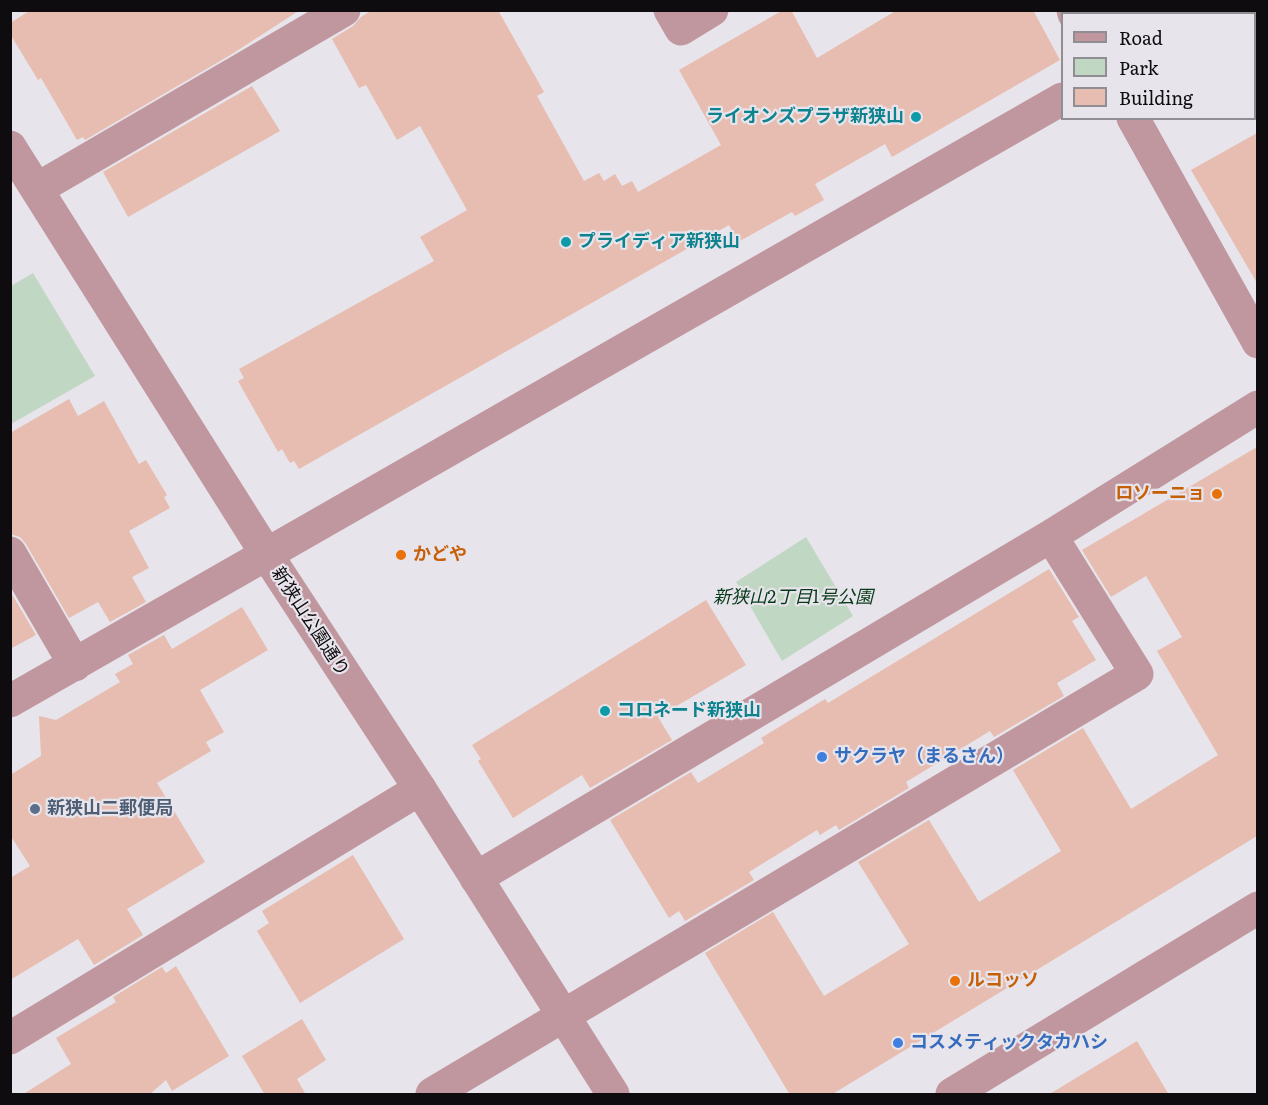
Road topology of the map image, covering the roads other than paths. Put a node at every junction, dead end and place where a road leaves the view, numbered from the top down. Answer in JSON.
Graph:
{"nodes":[{"id":1,"x":344,"y":10,"type":"edge"},
{"id":2,"x":670,"y":10,"type":"edge"},
{"id":3,"x":712,"y":10,"type":"edge"},
{"id":4,"x":1061,"y":100,"type":"edge"},
{"id":5,"x":1134,"y":120,"type":"edge"},
{"id":6,"x":10,"y":147,"type":"edge"},
{"id":7,"x":37,"y":189,"type":"junction"},
{"id":8,"x":1257,"y":342,"type":"edge"},
{"id":9,"x":1257,"y":407,"type":"edge"},
{"id":10,"x":1052,"y":536,"type":"junction"},
{"id":11,"x":10,"y":553,"type":"edge"},
{"id":12,"x":267,"y":555,"type":"junction"},
{"id":13,"x":75,"y":665,"type":"junction"},
{"id":14,"x":10,"y":701,"type":"edge"},
{"id":15,"x":420,"y":789,"type":"junction"},
{"id":16,"x":476,"y":878,"type":"junction"},
{"id":17,"x":1257,"y":908,"type":"edge"},
{"id":18,"x":562,"y":1015,"type":"junction"},
{"id":19,"x":10,"y":1038,"type":"edge"},
{"id":20,"x":432,"y":1095,"type":"edge"},
{"id":21,"x":613,"y":1095,"type":"edge"},
{"id":22,"x":952,"y":1095,"type":"edge"}],
"edges":[{"from":1,"to":7,"type":"street"},
{"from":2,"to":3,"type":"street"},
{"from":4,"to":12,"type":"street"},
{"from":5,"to":8,"type":"street"},
{"from":6,"to":7,"type":"street","name":"新狭山公園通り"},
{"from":7,"to":12,"type":"street","name":"新狭山公園通り"},
{"from":9,"to":10,"type":"street"},
{"from":10,"to":16,"type":"street"},
{"from":10,"to":18,"type":"street"},
{"from":11,"to":13,"type":"street"},
{"from":12,"to":13,"type":"street"},
{"from":12,"to":15,"type":"street","name":"新狭山公園通り"},
{"from":13,"to":14,"type":"street"},
{"from":15,"to":16,"type":"street","name":"新狭山公園通り"},
{"from":15,"to":19,"type":"street"},
{"from":16,"to":18,"type":"street","name":"新狭山公園通り"},
{"from":17,"to":22,"type":"street"},
{"from":18,"to":20,"type":"street"},
{"from":18,"to":21,"type":"street","name":"新狭山公園通り"}]}
